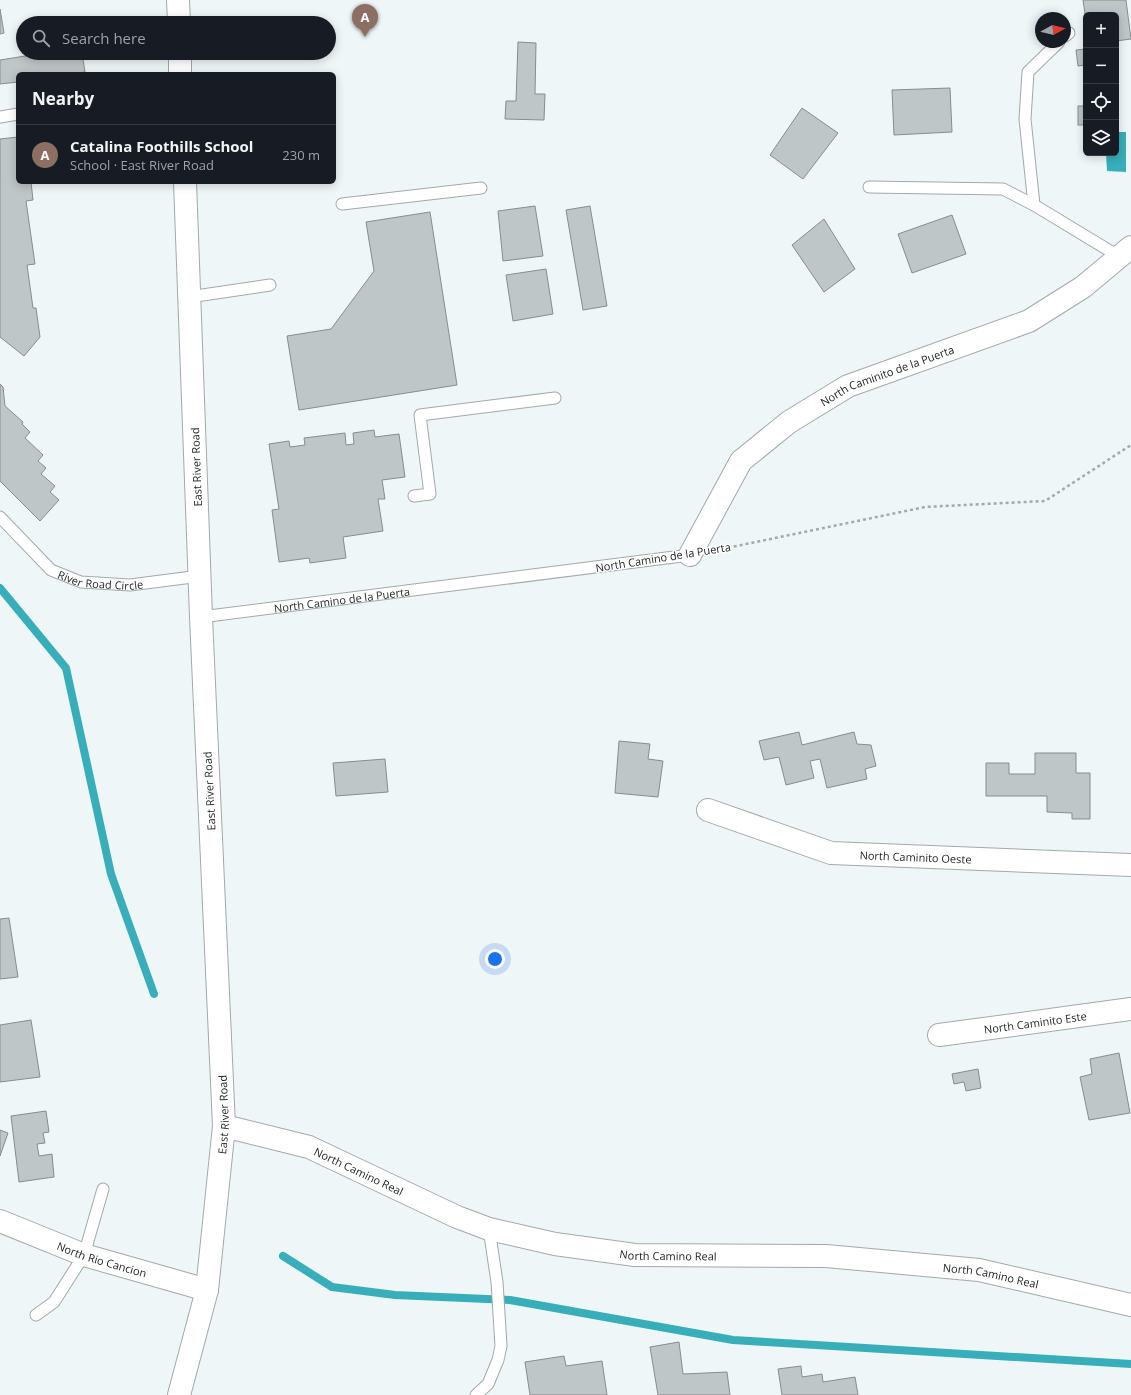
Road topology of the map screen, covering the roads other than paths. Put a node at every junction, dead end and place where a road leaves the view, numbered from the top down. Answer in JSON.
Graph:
{"nodes":[{"id":1,"x":178,"y":0,"type":"edge"},
{"id":2,"x":179,"y":16,"type":"edge"},
{"id":3,"x":1053,"y":48,"type":"edge"},
{"id":4,"x":180,"y":60,"type":"edge"},
{"id":5,"x":180,"y":72,"type":"edge"},
{"id":6,"x":16,"y":114,"type":"edge"},
{"id":7,"x":0,"y":117,"type":"edge"},
{"id":8,"x":184,"y":184,"type":"edge"},
{"id":9,"x":869,"y":187,"type":"dead end"},
{"id":10,"x":481,"y":188,"type":"dead end"},
{"id":11,"x":342,"y":204,"type":"dead end"},
{"id":12,"x":1034,"y":205,"type":"junction"},
{"id":13,"x":1125,"y":252,"type":"edge"},
{"id":14,"x":270,"y":285,"type":"dead end"},
{"id":15,"x":189,"y":297,"type":"junction"},
{"id":16,"x":555,"y":398,"type":"dead end"},
{"id":17,"x":414,"y":496,"type":"dead end"},
{"id":18,"x":0,"y":517,"type":"edge"},
{"id":19,"x":690,"y":555,"type":"joint"},
{"id":20,"x":200,"y":576,"type":"junction"},
{"id":21,"x":201,"y":617,"type":"junction"},
{"id":22,"x":708,"y":810,"type":"dead end"},
{"id":23,"x":1131,"y":865,"type":"edge"},
{"id":24,"x":1131,"y":1009,"type":"edge"},
{"id":25,"x":939,"y":1035,"type":"dead end"},
{"id":26,"x":224,"y":1126,"type":"junction"},
{"id":27,"x":103,"y":1189,"type":"dead end"},
{"id":28,"x":0,"y":1221,"type":"edge"},
{"id":29,"x":489,"y":1229,"type":"junction"},
{"id":30,"x":84,"y":1255,"type":"junction"},
{"id":31,"x":207,"y":1290,"type":"junction"},
{"id":32,"x":1131,"y":1305,"type":"edge"},
{"id":33,"x":36,"y":1315,"type":"dead end"},
{"id":34,"x":179,"y":1395,"type":"edge"},
{"id":35,"x":476,"y":1395,"type":"edge"}],
"edges":[{"from":1,"to":2,"type":"street"},
{"from":3,"to":12,"type":"lane"},
{"from":4,"to":5,"type":"street"},
{"from":6,"to":7,"type":"lane"},
{"from":8,"to":15,"type":"street","name":"East River Road"},
{"from":9,"to":12,"type":"lane"},
{"from":10,"to":11,"type":"lane"},
{"from":12,"to":13,"type":"lane"},
{"from":13,"to":19,"type":"street","name":"North Caminito de la Puerta"},
{"from":14,"to":15,"type":"lane"},
{"from":15,"to":20,"type":"street","name":"East River Road"},
{"from":16,"to":17,"type":"lane"},
{"from":18,"to":20,"type":"lane","name":"River Road Circle"},
{"from":19,"to":21,"type":"lane","name":"North Camino de la Puerta"},
{"from":20,"to":21,"type":"street","name":"East River Road"},
{"from":21,"to":26,"type":"street","name":"East River Road"},
{"from":22,"to":23,"type":"street","name":"North Caminito Oeste"},
{"from":24,"to":25,"type":"street","name":"North Caminito Este"},
{"from":26,"to":29,"type":"street","name":"North Camino Real"},
{"from":26,"to":31,"type":"street","name":"East River Road"},
{"from":27,"to":30,"type":"lane"},
{"from":28,"to":30,"type":"street","name":"North Rio Cancion"},
{"from":29,"to":32,"type":"street","name":"North Camino Real"},
{"from":29,"to":35,"type":"lane"},
{"from":30,"to":31,"type":"street","name":"North Rio Cancion"},
{"from":30,"to":33,"type":"lane"},
{"from":31,"to":34,"type":"street","name":"East River Road"}]}
